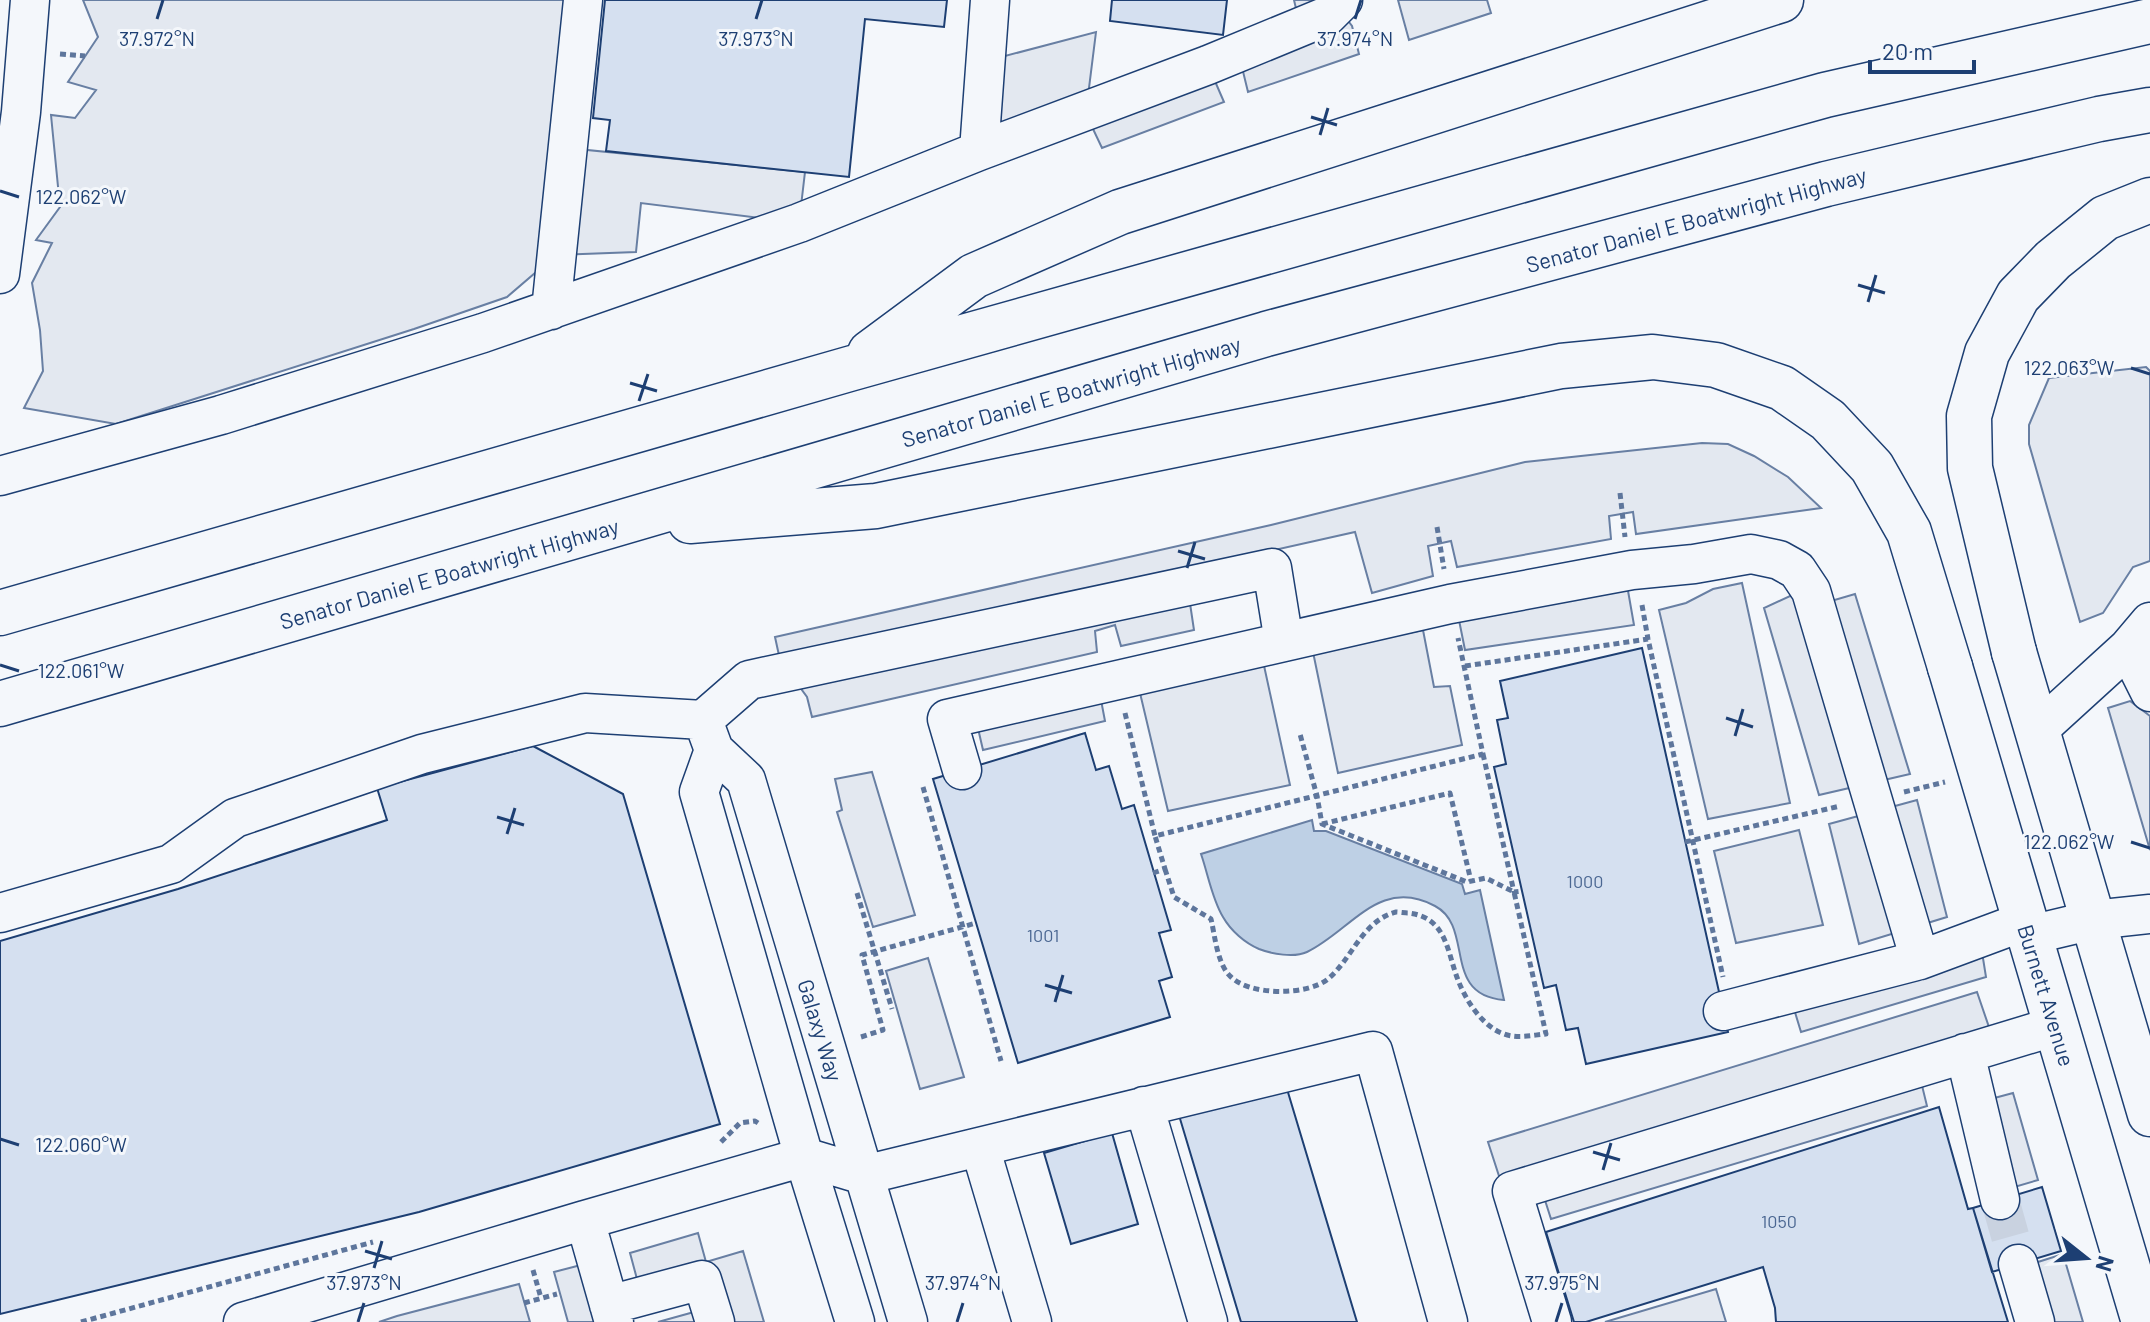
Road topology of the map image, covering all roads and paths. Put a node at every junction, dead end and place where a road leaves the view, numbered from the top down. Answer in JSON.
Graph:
{"nodes":[{"id":1,"x":24,"y":0,"type":"edge"},
{"id":2,"x":30,"y":0,"type":"edge"},
{"id":3,"x":583,"y":0,"type":"edge"},
{"id":4,"x":990,"y":0,"type":"edge"},
{"id":5,"x":1343,"y":0,"type":"edge"},
{"id":6,"x":1781,"y":0,"type":"edge"},
{"id":7,"x":2150,"y":21,"type":"edge"},
{"id":8,"x":2150,"y":110,"type":"edge"},
{"id":9,"x":979,"y":151,"type":"junction"},
{"id":10,"x":2150,"y":200,"type":"edge"},
{"id":11,"x":0,"y":274,"type":"edge"},
{"id":12,"x":551,"y":310,"type":"junction"},
{"id":13,"x":849,"y":369,"type":"junction"},
{"id":14,"x":0,"y":476,"type":"edge"},
{"id":15,"x":1437,"y":527,"type":"dead end"},
{"id":16,"x":600,"y":528,"type":"junction"},
{"id":17,"x":1450,"y":604,"type":"junction"},
{"id":18,"x":0,"y":613,"type":"edge"},
{"id":19,"x":2139,"y":635,"type":"edge"},
{"id":20,"x":1284,"y":642,"type":"junction"},
{"id":21,"x":1465,"y":666,"type":"junction"},
{"id":22,"x":1117,"y":679,"type":"junction"},
{"id":23,"x":2150,"y":692,"type":"edge"},
{"id":24,"x":0,"y":704,"type":"edge"},
{"id":25,"x":2038,"y":730,"type":"junction"},
{"id":26,"x":1300,"y":734,"type":"dead end"},
{"id":27,"x":708,"y":735,"type":"junction"},
{"id":28,"x":1483,"y":754,"type":"junction"},
{"id":29,"x":962,"y":770,"type":"dead end"},
{"id":30,"x":1981,"y":774,"type":"junction"},
{"id":31,"x":923,"y":787,"type":"dead end"},
{"id":32,"x":1317,"y":796,"type":"junction"},
{"id":33,"x":1872,"y":799,"type":"junction"},
{"id":34,"x":1322,"y":824,"type":"junction"},
{"id":35,"x":1155,"y":836,"type":"junction"},
{"id":36,"x":1694,"y":840,"type":"junction"},
{"id":37,"x":1685,"y":842,"type":"dead end"},
{"id":38,"x":1165,"y":869,"type":"junction"},
{"id":39,"x":1153,"y":873,"type":"dead end"},
{"id":40,"x":1471,"y":881,"type":"junction"},
{"id":41,"x":1522,"y":891,"type":"dead end"},
{"id":42,"x":1514,"y":892,"type":"junction"},
{"id":43,"x":857,"y":893,"type":"dead end"},
{"id":44,"x":0,"y":913,"type":"edge"},
{"id":45,"x":2150,"y":914,"type":"edge"},
{"id":46,"x":2093,"y":920,"type":"junction"},
{"id":47,"x":976,"y":923,"type":"dead end"},
{"id":48,"x":963,"y":927,"type":"junction"},
{"id":49,"x":2028,"y":928,"type":"junction"},
{"id":50,"x":875,"y":952,"type":"junction"},
{"id":51,"x":1920,"y":960,"type":"junction"},
{"id":52,"x":892,"y":1009,"type":"dead end"},
{"id":53,"x":1723,"y":1011,"type":"joint"},
{"id":54,"x":2056,"y":1026,"type":"junction"},
{"id":55,"x":826,"y":1047,"type":"junction"},
{"id":56,"x":1965,"y":1053,"type":"junction"},
{"id":57,"x":1001,"y":1061,"type":"dead end"},
{"id":58,"x":1144,"y":1106,"type":"junction"},
{"id":59,"x":2150,"y":1114,"type":"edge"},
{"id":60,"x":980,"y":1147,"type":"junction"},
{"id":61,"x":804,"y":1157,"type":"junction"},
{"id":62,"x":864,"y":1175,"type":"junction"},
{"id":63,"x":2000,"y":1200,"type":"tunnel mouth"},
{"id":64,"x":585,"y":1220,"type":"junction"},
{"id":65,"x":2018,"y":1264,"type":"tunnel mouth"},
{"id":66,"x":557,"y":1294,"type":"dead end"},
{"id":67,"x":524,"y":1303,"type":"dead end"},
{"id":68,"x":612,"y":1313,"type":"edge"},
{"id":69,"x":243,"y":1322,"type":"edge"},
{"id":70,"x":715,"y":1322,"type":"edge"},
{"id":71,"x":855,"y":1322,"type":"edge"},
{"id":72,"x":908,"y":1322,"type":"edge"},
{"id":73,"x":1032,"y":1322,"type":"edge"},
{"id":74,"x":1208,"y":1322,"type":"edge"},
{"id":75,"x":1448,"y":1322,"type":"edge"},
{"id":76,"x":1552,"y":1322,"type":"edge"},
{"id":77,"x":2035,"y":1322,"type":"edge"},
{"id":78,"x":2144,"y":1322,"type":"edge"}],
"edges":[{"from":1,"to":2,"type":"street"},
{"from":2,"to":11,"type":"street"},
{"from":3,"to":12,"type":"street"},
{"from":4,"to":9,"type":"street"},
{"from":5,"to":9,"type":"street"},
{"from":6,"to":13,"type":"main road"},
{"from":7,"to":13,"type":"main road"},
{"from":8,"to":16,"type":"main road","name":"Senator Daniel E Boatwright Highway"},
{"from":9,"to":12,"type":"street"},
{"from":10,"to":25,"type":"main road"},
{"from":12,"to":14,"type":"street"},
{"from":13,"to":18,"type":"main road"},
{"from":15,"to":17,"type":"path"},
{"from":16,"to":24,"type":"main road","name":"Senator Daniel E Boatwright Highway"},
{"from":16,"to":30,"type":"main road","name":"Burnett Avenue"},
{"from":17,"to":20,"type":"street"},
{"from":17,"to":21,"type":"path"},
{"from":17,"to":33,"type":"street"},
{"from":19,"to":23,"type":"street"},
{"from":19,"to":25,"type":"street"},
{"from":20,"to":22,"type":"street"},
{"from":20,"to":27,"type":"street"},
{"from":21,"to":28,"type":"path"},
{"from":21,"to":36,"type":"path"},
{"from":22,"to":29,"type":"street"},
{"from":22,"to":35,"type":"path"},
{"from":25,"to":46,"type":"main road"},
{"from":26,"to":32,"type":"path"},
{"from":27,"to":44,"type":"street"},
{"from":27,"to":55,"type":"street","name":"Galaxy Way"},
{"from":27,"to":61,"type":"street"},
{"from":28,"to":32,"type":"path"},
{"from":28,"to":42,"type":"path"},
{"from":30,"to":33,"type":"path"},
{"from":30,"to":49,"type":"main road","name":"Burnett Avenue"},
{"from":31,"to":48,"type":"path"},
{"from":32,"to":34,"type":"path"},
{"from":32,"to":35,"type":"path"},
{"from":33,"to":36,"type":"path"},
{"from":33,"to":51,"type":"street"},
{"from":34,"to":40,"type":"path"},
{"from":34,"to":40,"type":"path"},
{"from":35,"to":38,"type":"path"},
{"from":36,"to":37,"type":"path"},
{"from":36,"to":53,"type":"path"},
{"from":38,"to":39,"type":"path"},
{"from":38,"to":42,"type":"path"},
{"from":40,"to":42,"type":"path"},
{"from":41,"to":42,"type":"path"},
{"from":43,"to":50,"type":"path"},
{"from":45,"to":46,"type":"street"},
{"from":46,"to":49,"type":"street"},
{"from":46,"to":59,"type":"main road"},
{"from":47,"to":48,"type":"path"},
{"from":48,"to":50,"type":"path"},
{"from":48,"to":57,"type":"path"},
{"from":49,"to":51,"type":"street"},
{"from":49,"to":54,"type":"main road","name":"Burnett Avenue"},
{"from":50,"to":52,"type":"path"},
{"from":50,"to":55,"type":"path"},
{"from":51,"to":53,"type":"street"},
{"from":54,"to":56,"type":"street"},
{"from":54,"to":78,"type":"main road","name":"Burnett Avenue"},
{"from":55,"to":62,"type":"street","name":"Galaxy Way"},
{"from":56,"to":63,"type":"street"},
{"from":56,"to":76,"type":"street"},
{"from":58,"to":60,"type":"street"},
{"from":58,"to":74,"type":"street"},
{"from":58,"to":75,"type":"street"},
{"from":60,"to":62,"type":"street"},
{"from":60,"to":73,"type":"street"},
{"from":61,"to":62,"type":"street"},
{"from":61,"to":64,"type":"street"},
{"from":61,"to":71,"type":"street"},
{"from":62,"to":72,"type":"street","name":"Galaxy Way"},
{"from":64,"to":68,"type":"street"},
{"from":64,"to":69,"type":"street"},
{"from":65,"to":77,"type":"street"},
{"from":66,"to":67,"type":"path"},
{"from":68,"to":70,"type":"street"}]}
